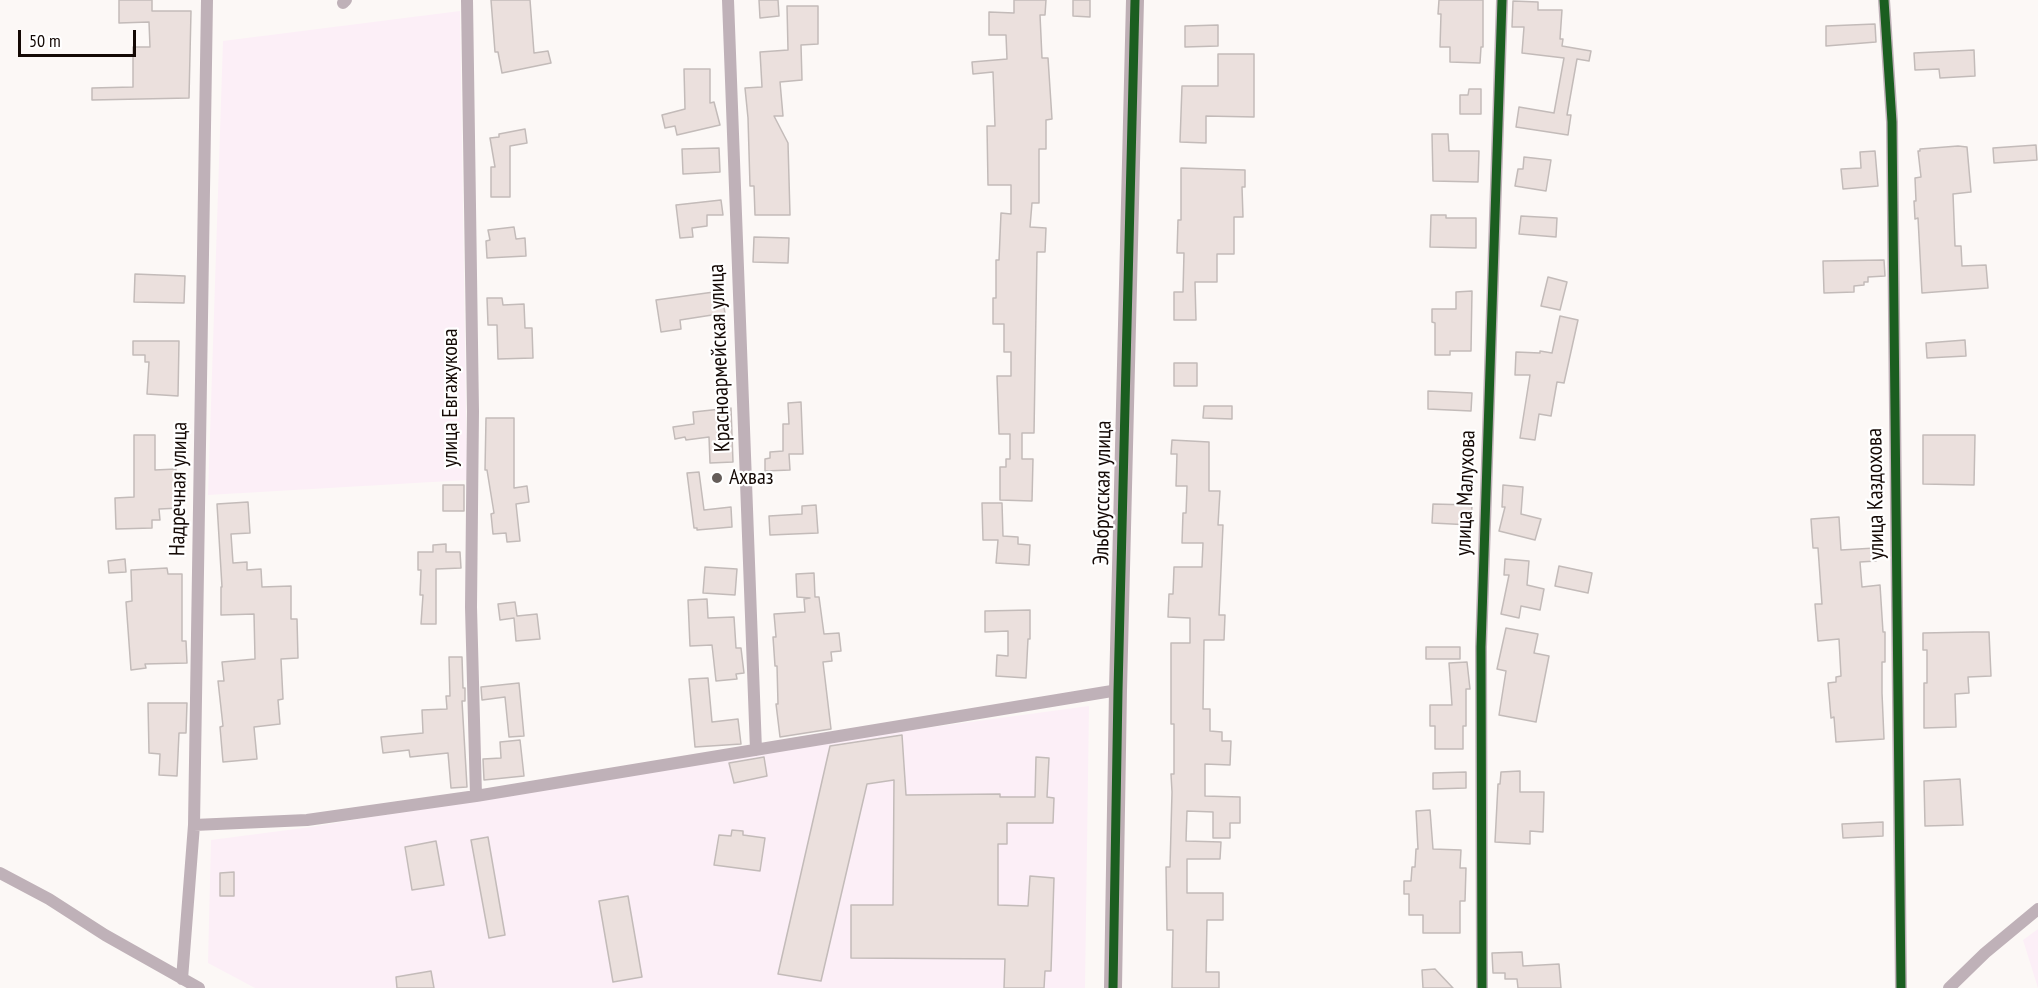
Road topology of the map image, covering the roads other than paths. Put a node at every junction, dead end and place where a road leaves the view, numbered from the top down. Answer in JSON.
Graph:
{"nodes":[{"id":1,"x":207,"y":0,"type":"edge"},
{"id":2,"x":466,"y":0,"type":"edge"},
{"id":3,"x":728,"y":0,"type":"edge"},
{"id":4,"x":1135,"y":0,"type":"edge"},
{"id":5,"x":1502,"y":0,"type":"edge"},
{"id":6,"x":1884,"y":0,"type":"edge"},
{"id":7,"x":1118,"y":690,"type":"junction"},
{"id":8,"x":756,"y":750,"type":"junction"},
{"id":9,"x":476,"y":796,"type":"junction"},
{"id":10,"x":194,"y":825,"type":"junction"},
{"id":11,"x":0,"y":873,"type":"edge"},
{"id":12,"x":2038,"y":909,"type":"edge"},
{"id":13,"x":182,"y":979,"type":"junction"},
{"id":14,"x":199,"y":988,"type":"edge"},
{"id":15,"x":1113,"y":988,"type":"edge"},
{"id":16,"x":1482,"y":988,"type":"edge"},
{"id":17,"x":1901,"y":988,"type":"edge"},
{"id":18,"x":1949,"y":988,"type":"edge"}],
"edges":[{"from":1,"to":10,"type":"street","name":"Надречная улица"},
{"from":2,"to":9,"type":"street","name":"улица Евгажукова"},
{"from":3,"to":8,"type":"street","name":"Красноармейская улица"},
{"from":4,"to":7,"type":"street","name":"Эльбрусская улица"},
{"from":5,"to":16,"type":"street","name":"улица Малухова"},
{"from":6,"to":17,"type":"street","name":"улица Каздохова"},
{"from":7,"to":8,"type":"street"},
{"from":7,"to":15,"type":"street","name":"Эльбрусская улица"},
{"from":8,"to":9,"type":"street"},
{"from":9,"to":10,"type":"street"},
{"from":10,"to":13,"type":"street","name":"Надречная улица"},
{"from":11,"to":13,"type":"street"},
{"from":12,"to":18,"type":"street"},
{"from":13,"to":14,"type":"street"}]}
